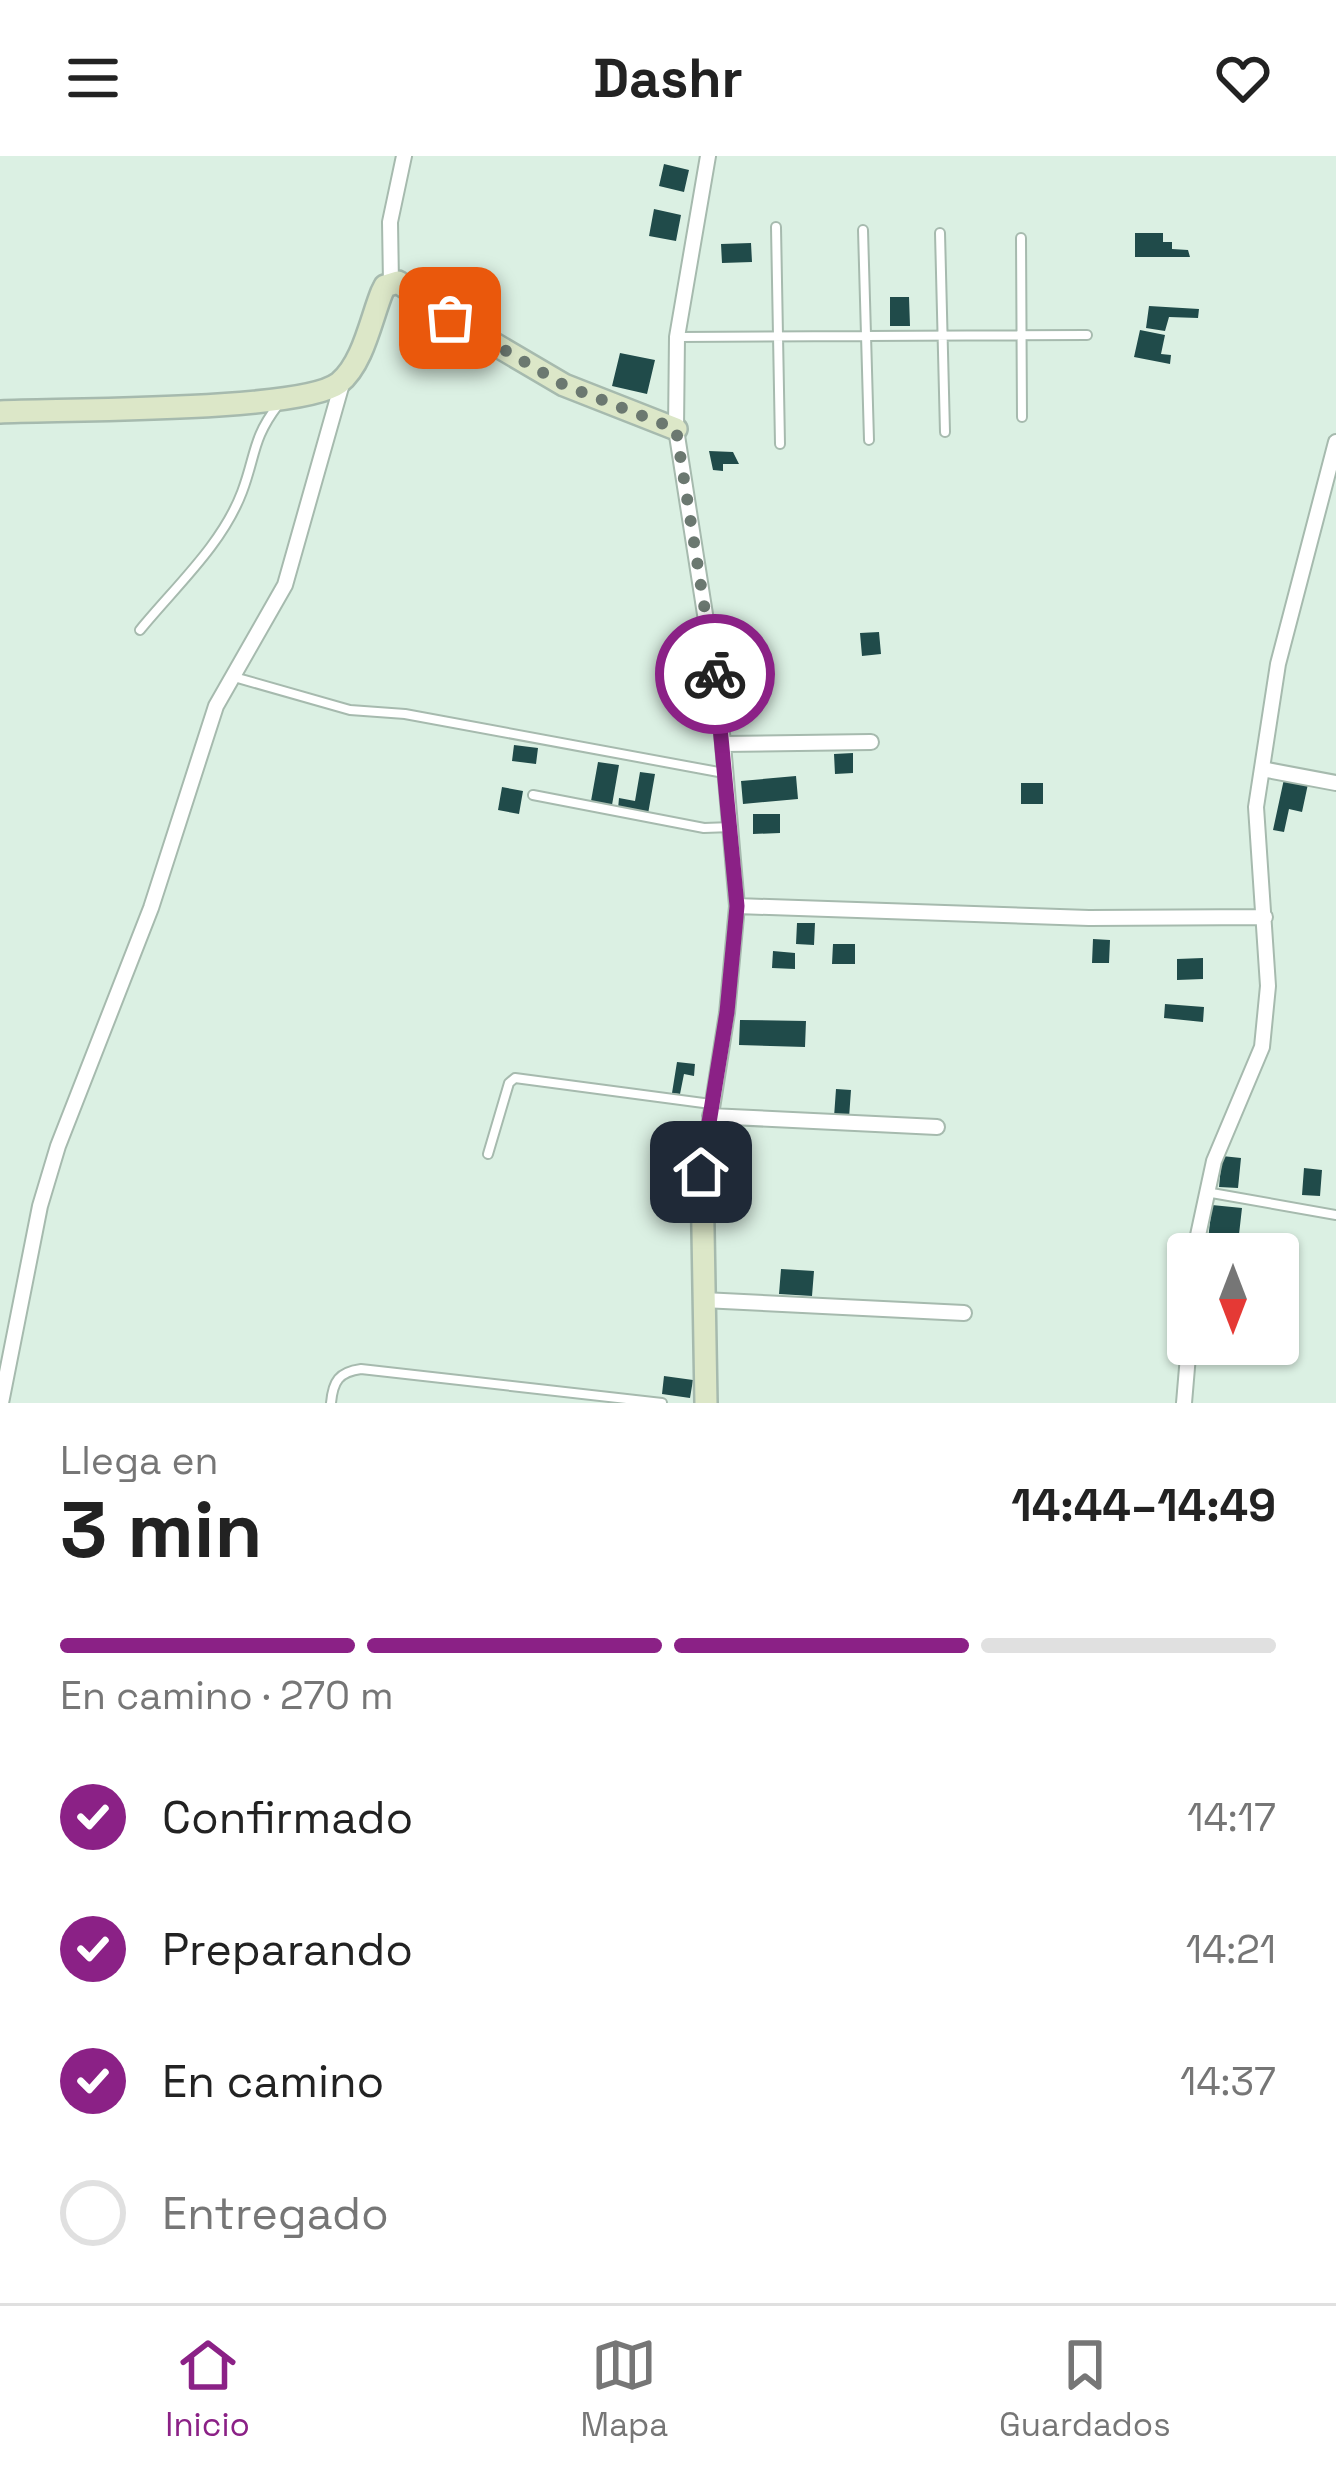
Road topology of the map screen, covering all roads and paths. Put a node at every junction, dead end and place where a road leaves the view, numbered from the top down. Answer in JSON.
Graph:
{"nodes":[{"id":1,"x":404,"y":156,"type":"edge"},
{"id":2,"x":708,"y":156,"type":"edge"},
{"id":3,"x":776,"y":227,"type":"dead end"},
{"id":4,"x":863,"y":230,"type":"dead end"},
{"id":5,"x":940,"y":233,"type":"dead end"},
{"id":6,"x":1021,"y":238,"type":"dead end"},
{"id":7,"x":391,"y":283,"type":"junction"},
{"id":8,"x":1022,"y":334,"type":"junction"},
{"id":9,"x":866,"y":335,"type":"junction"},
{"id":10,"x":943,"y":335,"type":"junction"},
{"id":11,"x":1087,"y":335,"type":"dead end"},
{"id":12,"x":778,"y":336,"type":"junction"},
{"id":13,"x":677,"y":337,"type":"junction"},
{"id":14,"x":343,"y":380,"type":"junction"},
{"id":15,"x":283,"y":399,"type":"junction"},
{"id":16,"x":0,"y":412,"type":"edge"},
{"id":17,"x":1022,"y":417,"type":"dead end"},
{"id":18,"x":676,"y":429,"type":"junction"},
{"id":19,"x":945,"y":432,"type":"dead end"},
{"id":20,"x":869,"y":440,"type":"dead end"},
{"id":21,"x":1336,"y":442,"type":"edge"},
{"id":22,"x":780,"y":444,"type":"dead end"},
{"id":23,"x":140,"y":630,"type":"dead end"},
{"id":24,"x":230,"y":676,"type":"junction"},
{"id":25,"x":871,"y":742,"type":"dead end"},
{"id":26,"x":723,"y":744,"type":"junction"},
{"id":27,"x":1262,"y":770,"type":"junction"},
{"id":28,"x":726,"y":773,"type":"junction"},
{"id":29,"x":1336,"y":783,"type":"edge"},
{"id":30,"x":533,"y":795,"type":"dead end"},
{"id":31,"x":732,"y":827,"type":"junction"},
{"id":32,"x":737,"y":906,"type":"junction"},
{"id":33,"x":1265,"y":917,"type":"junction"},
{"id":34,"x":710,"y":1110,"type":"junction"},
{"id":35,"x":938,"y":1127,"type":"dead end"},
{"id":36,"x":488,"y":1154,"type":"dead end"},
{"id":37,"x":701,"y":1172,"type":"joint"},
{"id":38,"x":1204,"y":1192,"type":"junction"},
{"id":39,"x":1336,"y":1215,"type":"edge"},
{"id":40,"x":1197,"y":1233,"type":"edge"},
{"id":41,"x":703,"y":1300,"type":"junction"},
{"id":42,"x":964,"y":1313,"type":"dead end"},
{"id":43,"x":1187,"y":1365,"type":"edge"},
{"id":44,"x":1,"y":1403,"type":"edge"},
{"id":45,"x":331,"y":1403,"type":"edge"},
{"id":46,"x":662,"y":1403,"type":"edge"},
{"id":47,"x":706,"y":1403,"type":"edge"},
{"id":48,"x":1184,"y":1403,"type":"edge"}],
"edges":[{"from":1,"to":7,"type":"street"},
{"from":2,"to":13,"type":"street"},
{"from":3,"to":12,"type":"lane"},
{"from":4,"to":9,"type":"lane"},
{"from":5,"to":10,"type":"lane"},
{"from":6,"to":8,"type":"lane"},
{"from":7,"to":14,"type":"street"},
{"from":7,"to":18,"type":"street"},
{"from":8,"to":10,"type":"lane"},
{"from":8,"to":11,"type":"lane"},
{"from":8,"to":17,"type":"lane"},
{"from":9,"to":10,"type":"lane"},
{"from":9,"to":12,"type":"lane"},
{"from":9,"to":20,"type":"lane"},
{"from":10,"to":19,"type":"lane"},
{"from":12,"to":13,"type":"lane"},
{"from":12,"to":22,"type":"lane"},
{"from":13,"to":18,"type":"street"},
{"from":14,"to":15,"type":"street"},
{"from":14,"to":24,"type":"street"},
{"from":15,"to":16,"type":"street"},
{"from":15,"to":23,"type":"lane"},
{"from":18,"to":26,"type":"street"},
{"from":21,"to":27,"type":"street"},
{"from":24,"to":28,"type":"lane"},
{"from":24,"to":44,"type":"street"},
{"from":25,"to":26,"type":"street"},
{"from":26,"to":28,"type":"street"},
{"from":27,"to":29,"type":"street"},
{"from":27,"to":33,"type":"street"},
{"from":28,"to":31,"type":"street"},
{"from":30,"to":31,"type":"lane"},
{"from":31,"to":32,"type":"street"},
{"from":32,"to":33,"type":"street"},
{"from":32,"to":34,"type":"street"},
{"from":33,"to":38,"type":"street"},
{"from":34,"to":35,"type":"street"},
{"from":34,"to":36,"type":"lane"},
{"from":34,"to":37,"type":"street"},
{"from":37,"to":41,"type":"street"},
{"from":38,"to":39,"type":"lane"},
{"from":38,"to":40,"type":"street"},
{"from":41,"to":42,"type":"street"},
{"from":41,"to":47,"type":"street"},
{"from":43,"to":48,"type":"street"},
{"from":45,"to":46,"type":"lane"}]}
